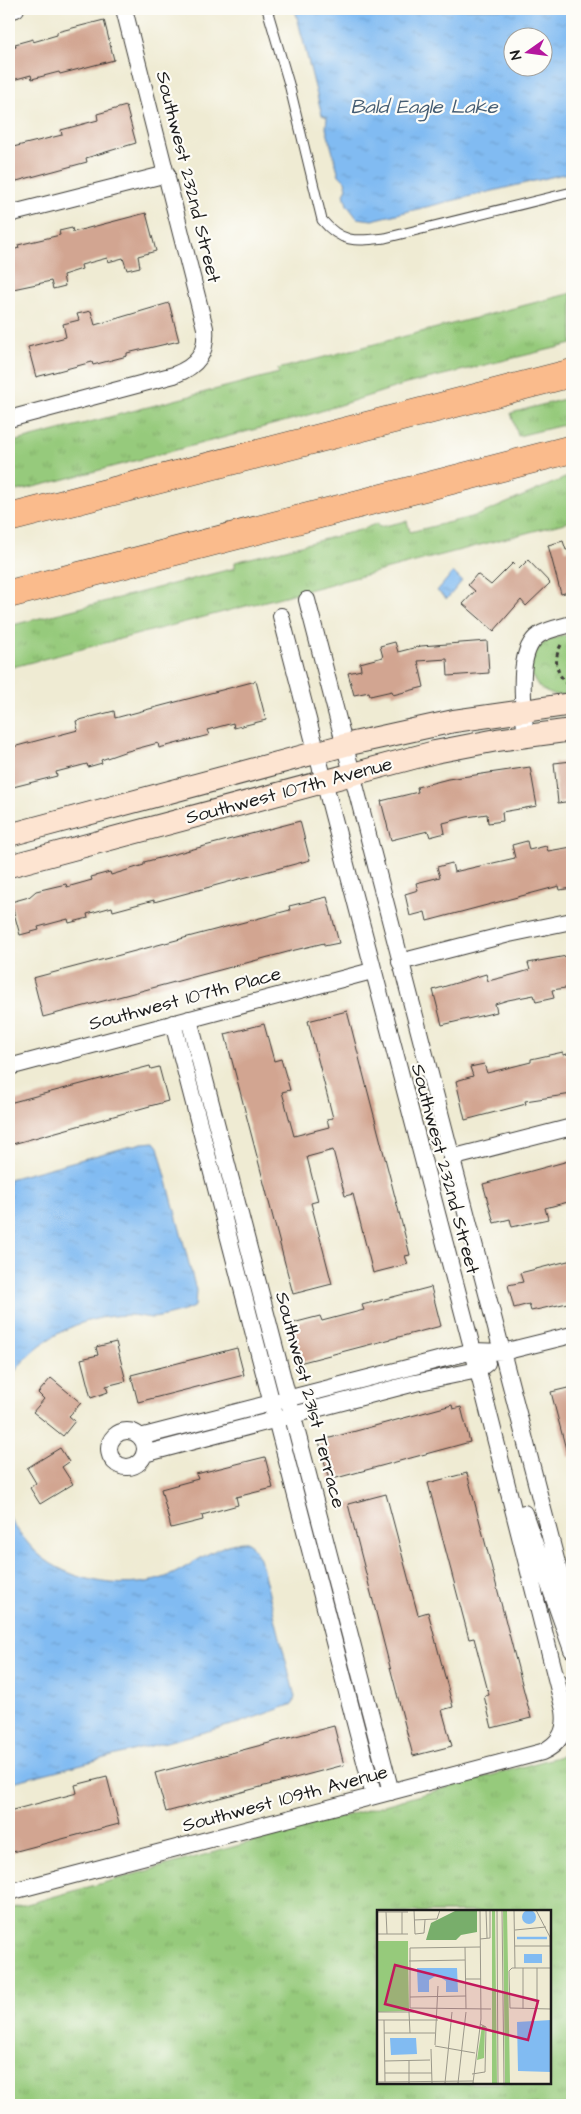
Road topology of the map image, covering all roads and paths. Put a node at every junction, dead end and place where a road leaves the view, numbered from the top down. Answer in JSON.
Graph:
{"nodes":[{"id":1,"x":16,"y":9,"type":"edge"},
{"id":2,"x":124,"y":9,"type":"edge"},
{"id":3,"x":267,"y":9,"type":"edge"},
{"id":4,"x":9,"y":11,"type":"edge"},
{"id":5,"x":167,"y":174,"type":"junction"},
{"id":6,"x":572,"y":192,"type":"edge"},
{"id":7,"x":9,"y":214,"type":"edge"},
{"id":8,"x":572,"y":373,"type":"edge"},
{"id":9,"x":9,"y":418,"type":"edge"},
{"id":10,"x":572,"y":449,"type":"edge"},
{"id":11,"x":9,"y":518,"type":"edge"},
{"id":12,"x":9,"y":594,"type":"edge"},
{"id":13,"x":307,"y":600,"type":"dead end"},
{"id":14,"x":281,"y":616,"type":"dead end"},
{"id":15,"x":572,"y":624,"type":"edge"},
{"id":16,"x":561,"y":645,"type":"dead end"},
{"id":17,"x":572,"y":688,"type":"edge"},
{"id":18,"x":572,"y":704,"type":"edge"},
{"id":19,"x":525,"y":710,"type":"junction"},
{"id":20,"x":572,"y":730,"type":"edge"},
{"id":21,"x":525,"y":735,"type":"junction"},
{"id":22,"x":345,"y":745,"type":"junction"},
{"id":23,"x":316,"y":752,"type":"junction"},
{"id":24,"x":352,"y":774,"type":"junction"},
{"id":25,"x":324,"y":782,"type":"junction"},
{"id":26,"x":9,"y":835,"type":"edge"},
{"id":27,"x":9,"y":866,"type":"edge"},
{"id":28,"x":572,"y":921,"type":"edge"},
{"id":29,"x":400,"y":962,"type":"junction"},
{"id":30,"x":372,"y":971,"type":"junction"},
{"id":31,"x":181,"y":1021,"type":"junction"},
{"id":32,"x":9,"y":1067,"type":"edge"},
{"id":33,"x":572,"y":1127,"type":"edge"},
{"id":34,"x":451,"y":1158,"type":"junction"},
{"id":35,"x":572,"y":1335,"type":"edge"},
{"id":36,"x":473,"y":1351,"type":"junction"},
{"id":37,"x":503,"y":1352,"type":"junction"},
{"id":38,"x":478,"y":1370,"type":"junction"},
{"id":39,"x":292,"y":1407,"type":"junction"},
{"id":40,"x":488,"y":1408,"type":"junction"},
{"id":41,"x":275,"y":1411,"type":"junction"},
{"id":42,"x":140,"y":1437,"type":"junction"},
{"id":43,"x":144,"y":1454,"type":"junction"},
{"id":44,"x":572,"y":1621,"type":"edge"},
{"id":45,"x":572,"y":1650,"type":"edge"},
{"id":46,"x":563,"y":1733,"type":"joint"},
{"id":47,"x":391,"y":1792,"type":"junction"},
{"id":48,"x":374,"y":1796,"type":"junction"},
{"id":49,"x":9,"y":1892,"type":"edge"}],
"edges":[{"from":1,"to":4,"type":"street"},
{"from":2,"to":5,"type":"street","name":"Southwest 232nd Street"},
{"from":3,"to":6,"type":"lane"},
{"from":5,"to":7,"type":"street"},
{"from":5,"to":9,"type":"street","name":"Southwest 232nd Street"},
{"from":8,"to":11,"type":"highway"},
{"from":10,"to":12,"type":"highway"},
{"from":13,"to":22,"type":"street","name":"Southwest 232nd Street"},
{"from":14,"to":23,"type":"street","name":"Southwest 232nd Street"},
{"from":15,"to":19,"type":"street"},
{"from":16,"to":17,"type":"path"},
{"from":18,"to":19,"type":"street","name":"Southwest 107th Avenue"},
{"from":19,"to":21,"type":"street"},
{"from":19,"to":22,"type":"street","name":"Southwest 107th Avenue"},
{"from":20,"to":21,"type":"street","name":"Southwest 107th Avenue"},
{"from":21,"to":24,"type":"street","name":"Southwest 107th Avenue"},
{"from":22,"to":23,"type":"street","name":"Southwest 107th Avenue"},
{"from":22,"to":24,"type":"street","name":"Southwest 232nd Street"},
{"from":23,"to":25,"type":"street","name":"Southwest 232nd Street"},
{"from":23,"to":26,"type":"street","name":"Southwest 107th Avenue"},
{"from":24,"to":25,"type":"street","name":"Southwest 107th Avenue"},
{"from":24,"to":29,"type":"street","name":"Southwest 232nd Street"},
{"from":25,"to":27,"type":"street","name":"Southwest 107th Avenue"},
{"from":25,"to":30,"type":"street","name":"Southwest 232nd Street"},
{"from":28,"to":29,"type":"street"},
{"from":29,"to":34,"type":"street","name":"Southwest 232nd Street"},
{"from":30,"to":31,"type":"street","name":"Southwest 107th Place"},
{"from":30,"to":36,"type":"street","name":"Southwest 232nd Street"},
{"from":31,"to":32,"type":"street","name":"Southwest 107th Place"},
{"from":31,"to":39,"type":"street","name":"Southwest 231st Terrace"},
{"from":31,"to":41,"type":"street","name":"Southwest 231st Terrace"},
{"from":33,"to":34,"type":"street"},
{"from":34,"to":37,"type":"street","name":"Southwest 232nd Street"},
{"from":35,"to":37,"type":"street"},
{"from":36,"to":37,"type":"street"},
{"from":36,"to":38,"type":"street","name":"Southwest 232nd Street"},
{"from":36,"to":39,"type":"street"},
{"from":37,"to":38,"type":"street"},
{"from":37,"to":44,"type":"street","name":"Southwest 232nd Street"},
{"from":38,"to":39,"type":"street"},
{"from":38,"to":40,"type":"street","name":"Southwest 232nd Street"},
{"from":39,"to":41,"type":"street"},
{"from":39,"to":47,"type":"street","name":"Southwest 231st Terrace"},
{"from":40,"to":45,"type":"street"},
{"from":40,"to":46,"type":"street","name":"Southwest 232nd Street"},
{"from":41,"to":42,"type":"street"},
{"from":41,"to":43,"type":"street"},
{"from":41,"to":48,"type":"street","name":"Southwest 231st Terrace"},
{"from":42,"to":43,"type":"street"},
{"from":42,"to":43,"type":"street"},
{"from":46,"to":47,"type":"street","name":"Southwest 109th Avenue"},
{"from":47,"to":48,"type":"street","name":"Southwest 109th Avenue"},
{"from":48,"to":49,"type":"street","name":"Southwest 109th Avenue"}]}
